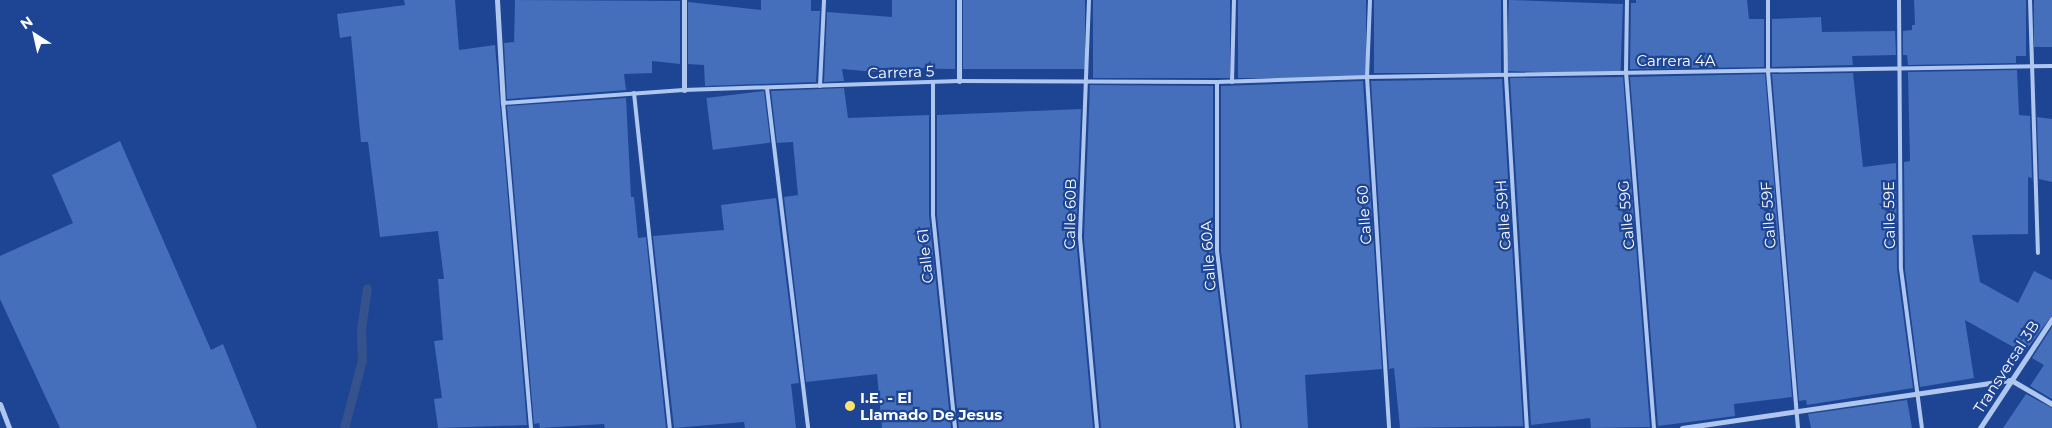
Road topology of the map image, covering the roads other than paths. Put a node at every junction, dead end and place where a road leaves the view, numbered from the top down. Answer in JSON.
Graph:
{"nodes":[{"id":1,"x":498,"y":0,"type":"edge"},
{"id":2,"x":684,"y":0,"type":"edge"},
{"id":3,"x":824,"y":0,"type":"edge"},
{"id":4,"x":959,"y":0,"type":"edge"},
{"id":5,"x":1089,"y":0,"type":"edge"},
{"id":6,"x":1234,"y":0,"type":"edge"},
{"id":7,"x":1370,"y":0,"type":"edge"},
{"id":8,"x":1504,"y":0,"type":"edge"},
{"id":9,"x":1627,"y":0,"type":"edge"},
{"id":10,"x":1768,"y":0,"type":"edge"},
{"id":11,"x":1899,"y":0,"type":"edge"},
{"id":12,"x":2030,"y":0,"type":"edge"},
{"id":13,"x":2032,"y":66,"type":"junction"},
{"id":14,"x":2052,"y":66,"type":"edge"},
{"id":15,"x":1899,"y":70,"type":"junction"},
{"id":16,"x":1768,"y":71,"type":"junction"},
{"id":17,"x":1626,"y":72,"type":"junction"},
{"id":18,"x":1506,"y":76,"type":"junction"},
{"id":19,"x":1367,"y":77,"type":"junction"},
{"id":20,"x":1300,"y":79,"type":"joint"},
{"id":21,"x":1085,"y":80,"type":"junction"},
{"id":22,"x":959,"y":81,"type":"junction"},
{"id":23,"x":933,"y":82,"type":"junction"},
{"id":24,"x":1216,"y":82,"type":"junction"},
{"id":25,"x":1232,"y":82,"type":"junction"},
{"id":26,"x":820,"y":86,"type":"junction"},
{"id":27,"x":768,"y":88,"type":"junction"},
{"id":28,"x":684,"y":90,"type":"junction"},
{"id":29,"x":634,"y":93,"type":"junction"},
{"id":30,"x":503,"y":103,"type":"junction"},
{"id":31,"x":2038,"y":253,"type":"dead end"},
{"id":32,"x":2052,"y":319,"type":"edge"},
{"id":33,"x":2011,"y":380,"type":"junction"},
{"id":34,"x":1915,"y":394,"type":"junction"},
{"id":35,"x":0,"y":404,"type":"edge"},
{"id":36,"x":2052,"y":404,"type":"edge"},
{"id":37,"x":1794,"y":411,"type":"junction"},
{"id":38,"x":9,"y":428,"type":"edge"},
{"id":39,"x":531,"y":428,"type":"edge"},
{"id":40,"x":670,"y":428,"type":"edge"},
{"id":41,"x":808,"y":428,"type":"edge"},
{"id":42,"x":955,"y":428,"type":"edge"},
{"id":43,"x":1097,"y":428,"type":"edge"},
{"id":44,"x":1238,"y":428,"type":"edge"},
{"id":45,"x":1389,"y":428,"type":"edge"},
{"id":46,"x":1527,"y":428,"type":"edge"},
{"id":47,"x":1654,"y":428,"type":"edge"},
{"id":48,"x":1682,"y":428,"type":"edge"},
{"id":49,"x":1798,"y":428,"type":"edge"},
{"id":50,"x":1922,"y":428,"type":"edge"},
{"id":51,"x":1980,"y":428,"type":"edge"}],
"edges":[{"from":1,"to":30,"type":"street"},
{"from":2,"to":28,"type":"street"},
{"from":3,"to":26,"type":"lane"},
{"from":4,"to":22,"type":"street"},
{"from":5,"to":21,"type":"lane","name":"Calle 60B"},
{"from":6,"to":25,"type":"lane"},
{"from":7,"to":19,"type":"lane","name":"Calle 60"},
{"from":8,"to":18,"type":"lane","name":"Calle 59H"},
{"from":9,"to":17,"type":"lane","name":"Calle 59G"},
{"from":10,"to":16,"type":"lane","name":"Calle 59F"},
{"from":11,"to":15,"type":"lane","name":"Calle 59E"},
{"from":12,"to":13,"type":"lane"},
{"from":13,"to":14,"type":"lane","name":"Carrera 4A"},
{"from":13,"to":15,"type":"lane","name":"Carrera 4A"},
{"from":13,"to":31,"type":"lane"},
{"from":15,"to":16,"type":"lane","name":"Carrera 4A"},
{"from":15,"to":34,"type":"lane","name":"Calle 59E"},
{"from":16,"to":17,"type":"lane","name":"Carrera 4A"},
{"from":16,"to":37,"type":"lane","name":"Calle 59F"},
{"from":17,"to":18,"type":"lane","name":"Carrera 4A"},
{"from":17,"to":47,"type":"lane","name":"Calle 59G"},
{"from":18,"to":19,"type":"lane","name":"Carrera 4A"},
{"from":18,"to":46,"type":"lane","name":"Calle 59H"},
{"from":19,"to":20,"type":"lane","name":"Carrera 4A"},
{"from":19,"to":45,"type":"lane","name":"Calle 60"},
{"from":20,"to":25,"type":"lane","name":"Carrera 5"},
{"from":21,"to":22,"type":"lane","name":"Carrera 5"},
{"from":21,"to":24,"type":"lane","name":"Carrera 5"},
{"from":21,"to":43,"type":"lane","name":"Calle 60B"},
{"from":22,"to":23,"type":"lane","name":"Carrera 5"},
{"from":23,"to":26,"type":"lane","name":"Carrera 5"},
{"from":23,"to":42,"type":"lane","name":"Calle 61"},
{"from":24,"to":25,"type":"lane","name":"Carrera 5"},
{"from":24,"to":44,"type":"lane","name":"Calle 60A"},
{"from":26,"to":27,"type":"lane","name":"Carrera 5"},
{"from":27,"to":28,"type":"lane","name":"Carrera 5"},
{"from":27,"to":41,"type":"lane"},
{"from":28,"to":29,"type":"lane","name":"Carrera 5"},
{"from":29,"to":30,"type":"lane","name":"Carrera 5"},
{"from":29,"to":40,"type":"lane"},
{"from":30,"to":39,"type":"lane"},
{"from":32,"to":33,"type":"street","name":"Transversal 3B"},
{"from":33,"to":34,"type":"street"},
{"from":33,"to":36,"type":"street"},
{"from":33,"to":51,"type":"street","name":"Transversal 3B"},
{"from":34,"to":37,"type":"street"},
{"from":34,"to":50,"type":"lane","name":"Calle 59E"},
{"from":35,"to":38,"type":"street"},
{"from":37,"to":48,"type":"street"},
{"from":37,"to":49,"type":"lane","name":"Calle 59F"}]}
